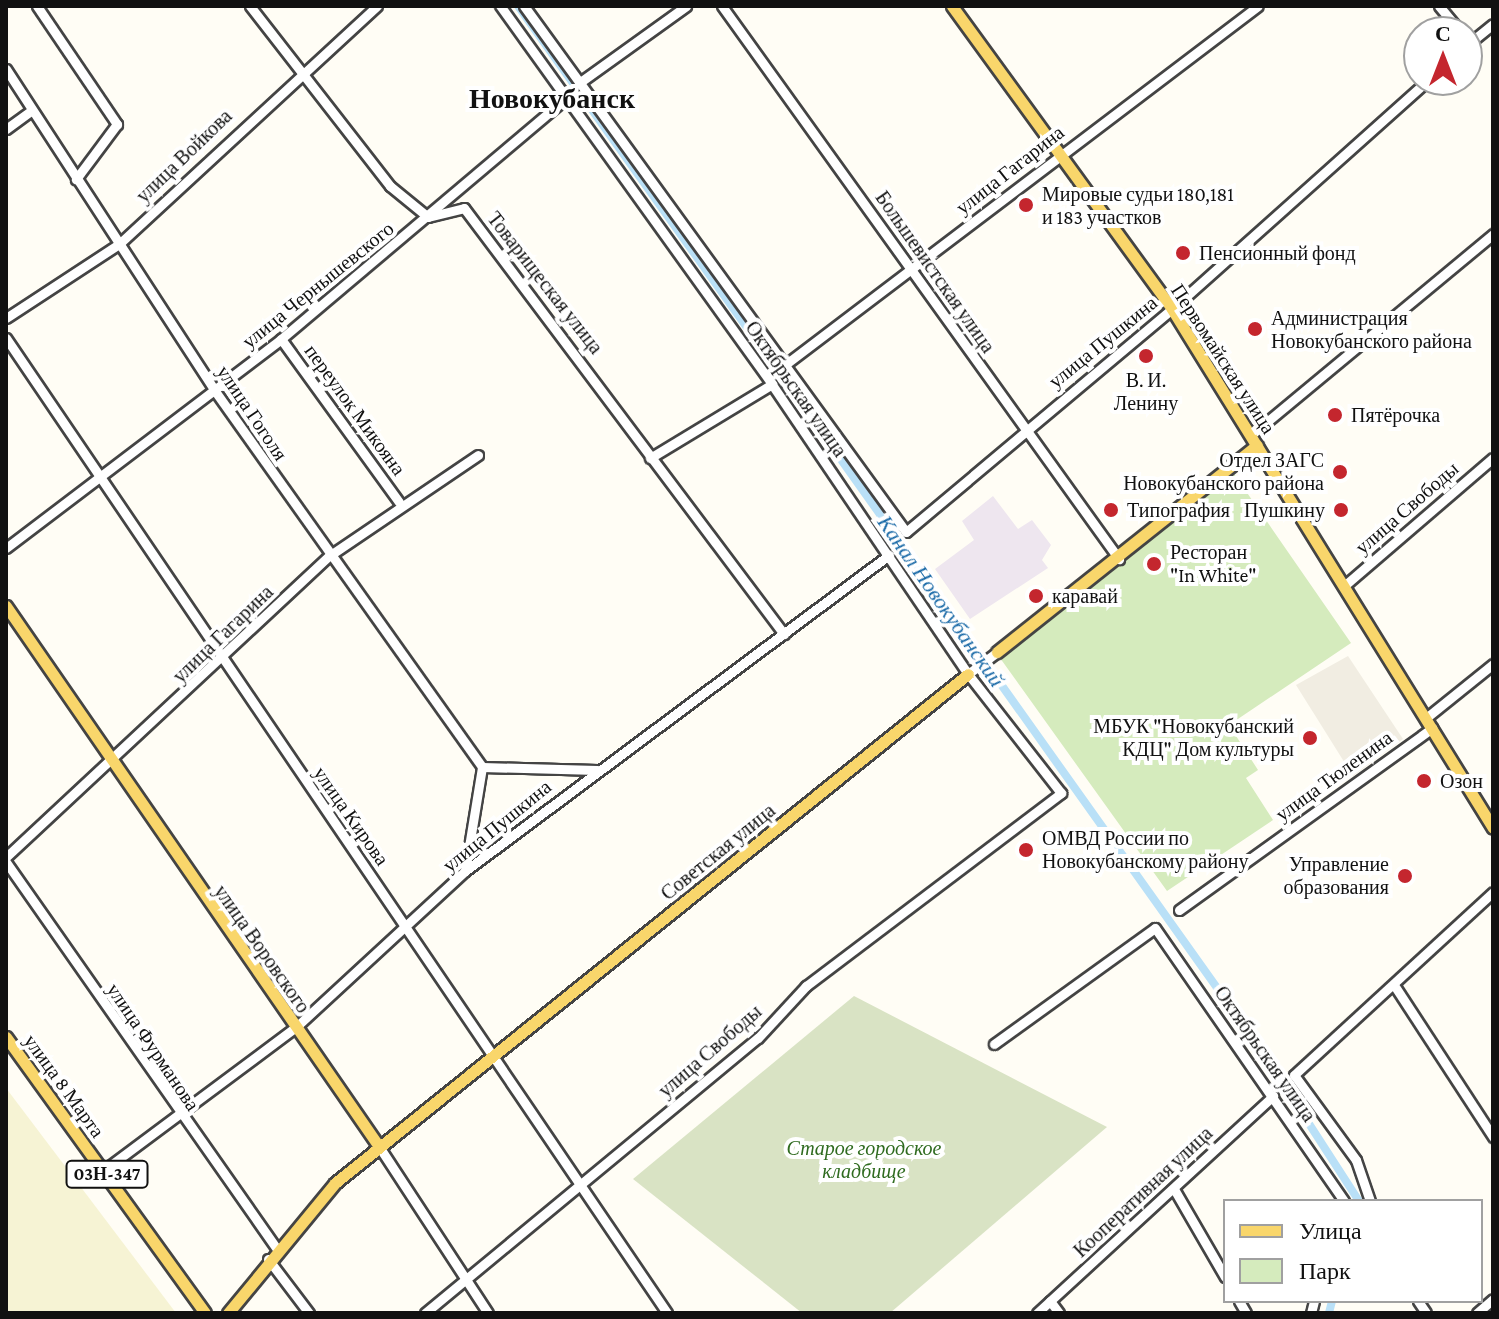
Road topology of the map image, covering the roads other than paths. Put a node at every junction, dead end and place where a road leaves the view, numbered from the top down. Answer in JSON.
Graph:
{"nodes":[{"id":1,"x":37,"y":6,"type":"edge"},
{"id":2,"x":250,"y":6,"type":"edge"},
{"id":3,"x":377,"y":6,"type":"edge"},
{"id":4,"x":500,"y":6,"type":"edge"},
{"id":5,"x":524,"y":6,"type":"edge"},
{"id":6,"x":686,"y":6,"type":"edge"},
{"id":7,"x":722,"y":6,"type":"edge"},
{"id":8,"x":952,"y":6,"type":"edge"},
{"id":9,"x":1258,"y":6,"type":"edge"},
{"id":10,"x":6,"y":69,"type":"edge"},
{"id":11,"x":300,"y":70,"type":"junction"},
{"id":12,"x":579,"y":83,"type":"junction"},
{"id":13,"x":1410,"y":96,"type":"edge"},
{"id":14,"x":567,"y":98,"type":"junction"},
{"id":15,"x":32,"y":110,"type":"junction"},
{"id":16,"x":6,"y":129,"type":"edge"},
{"id":17,"x":1062,"y":152,"type":"junction"},
{"id":18,"x":76,"y":179,"type":"junction"},
{"id":19,"x":428,"y":217,"type":"junction"},
{"id":20,"x":1493,"y":234,"type":"edge"},
{"id":21,"x":119,"y":244,"type":"junction"},
{"id":22,"x":913,"y":269,"type":"junction"},
{"id":23,"x":1172,"y":309,"type":"junction"},
{"id":24,"x":6,"y":318,"type":"edge"},
{"id":25,"x":6,"y":338,"type":"edge"},
{"id":26,"x":281,"y":339,"type":"junction"},
{"id":27,"x":786,"y":364,"type":"junction"},
{"id":28,"x":772,"y":384,"type":"junction"},
{"id":29,"x":215,"y":391,"type":"junction"},
{"id":30,"x":1024,"y":431,"type":"junction"},
{"id":31,"x":1254,"y":440,"type":"junction"},
{"id":32,"x":478,"y":455,"type":"dead end"},
{"id":33,"x":650,"y":458,"type":"junction"},
{"id":34,"x":1493,"y":458,"type":"edge"},
{"id":35,"x":97,"y":477,"type":"junction"},
{"id":36,"x":399,"y":502,"type":"junction"},
{"id":37,"x":906,"y":532,"type":"joint"},
{"id":38,"x":6,"y":548,"type":"edge"},
{"id":39,"x":889,"y":555,"type":"junction"},
{"id":40,"x":329,"y":556,"type":"junction"},
{"id":41,"x":1119,"y":559,"type":"junction"},
{"id":42,"x":1344,"y":586,"type":"junction"},
{"id":43,"x":6,"y":606,"type":"edge"},
{"id":44,"x":784,"y":634,"type":"junction"},
{"id":45,"x":997,"y":652,"type":"joint"},
{"id":46,"x":222,"y":662,"type":"junction"},
{"id":47,"x":1493,"y":664,"type":"edge"},
{"id":48,"x":968,"y":674,"type":"junction"},
{"id":49,"x":1429,"y":723,"type":"junction"},
{"id":50,"x":109,"y":763,"type":"junction"},
{"id":51,"x":482,"y":767,"type":"junction"},
{"id":52,"x":597,"y":770,"type":"junction"},
{"id":53,"x":1061,"y":793,"type":"joint"},
{"id":54,"x":1493,"y":828,"type":"edge"},
{"id":55,"x":6,"y":860,"type":"edge"},
{"id":56,"x":465,"y":871,"type":"junction"},
{"id":57,"x":1493,"y":892,"type":"edge"},
{"id":58,"x":1179,"y":910,"type":"dead end"},
{"id":59,"x":408,"y":929,"type":"junction"},
{"id":60,"x":1396,"y":988,"type":"junction"},
{"id":61,"x":296,"y":1027,"type":"junction"},
{"id":62,"x":6,"y":1037,"type":"edge"},
{"id":63,"x":994,"y":1044,"type":"dead end"},
{"id":64,"x":492,"y":1052,"type":"junction"},
{"id":65,"x":1273,"y":1096,"type":"junction"},
{"id":66,"x":177,"y":1116,"type":"junction"},
{"id":67,"x":1493,"y":1137,"type":"edge"},
{"id":68,"x":378,"y":1145,"type":"junction"},
{"id":69,"x":104,"y":1170,"type":"junction"},
{"id":70,"x":580,"y":1181,"type":"junction"},
{"id":71,"x":1174,"y":1189,"type":"junction"},
{"id":72,"x":1343,"y":1199,"type":"edge"},
{"id":73,"x":1369,"y":1199,"type":"edge"},
{"id":74,"x":276,"y":1248,"type":"junction"},
{"id":75,"x":268,"y":1259,"type":"junction"},
{"id":76,"x":1223,"y":1274,"type":"edge"},
{"id":77,"x":463,"y":1277,"type":"junction"},
{"id":78,"x":1493,"y":1299,"type":"edge"},
{"id":79,"x":1050,"y":1301,"type":"junction"},
{"id":80,"x":205,"y":1313,"type":"edge"},
{"id":81,"x":228,"y":1313,"type":"edge"},
{"id":82,"x":309,"y":1313,"type":"edge"},
{"id":83,"x":425,"y":1313,"type":"edge"},
{"id":84,"x":488,"y":1313,"type":"edge"},
{"id":85,"x":667,"y":1313,"type":"edge"},
{"id":86,"x":1037,"y":1313,"type":"edge"},
{"id":87,"x":1059,"y":1313,"type":"edge"},
{"id":88,"x":1477,"y":1313,"type":"edge"}],
"edges":[{"from":1,"to":18,"type":"street"},
{"from":2,"to":11,"type":"street"},
{"from":3,"to":11,"type":"street","name":"улица Войкова"},
{"from":4,"to":14,"type":"street","name":"Октябрьская улица"},
{"from":5,"to":12,"type":"street","name":"Октябрьская улица"},
{"from":6,"to":12,"type":"street"},
{"from":7,"to":22,"type":"street","name":"Большевистская улица"},
{"from":8,"to":17,"type":"main road","name":"Первомайская улица"},
{"from":9,"to":17,"type":"street","name":"улица Гагарина"},
{"from":10,"to":15,"type":"street","name":"улица Гоголя"},
{"from":11,"to":19,"type":"street"},
{"from":11,"to":21,"type":"street","name":"улица Войкова"},
{"from":12,"to":27,"type":"street","name":"Октябрьская улица"},
{"from":13,"to":23,"type":"street","name":"улица Пушкина"},
{"from":14,"to":19,"type":"street","name":"улица Чернышевского"},
{"from":14,"to":28,"type":"street","name":"Октябрьская улица"},
{"from":15,"to":16,"type":"street"},
{"from":15,"to":18,"type":"street","name":"улица Гоголя"},
{"from":17,"to":22,"type":"street","name":"улица Гагарина"},
{"from":17,"to":23,"type":"main road","name":"Первомайская улица"},
{"from":18,"to":21,"type":"street","name":"улица Гоголя"},
{"from":19,"to":26,"type":"street","name":"улица Чернышевского"},
{"from":19,"to":33,"type":"street","name":"Товарищеская улица"},
{"from":20,"to":31,"type":"street","name":"Советская улица"},
{"from":21,"to":24,"type":"street","name":"улица Войкова"},
{"from":21,"to":29,"type":"street","name":"улица Гоголя"},
{"from":22,"to":27,"type":"street","name":"улица Гагарина"},
{"from":22,"to":30,"type":"street","name":"Большевистская улица"},
{"from":23,"to":30,"type":"street","name":"улица Пушкина"},
{"from":23,"to":31,"type":"main road","name":"Первомайская улица"},
{"from":25,"to":35,"type":"street","name":"улица Кирова"},
{"from":26,"to":29,"type":"street","name":"улица Чернышевского"},
{"from":26,"to":36,"type":"street","name":"переулок Микояна"},
{"from":27,"to":37,"type":"street","name":"Октябрьская улица"},
{"from":28,"to":33,"type":"street"},
{"from":28,"to":39,"type":"street","name":"Октябрьская улица"},
{"from":29,"to":35,"type":"street","name":"улица Чернышевского"},
{"from":29,"to":40,"type":"street","name":"улица Гоголя"},
{"from":30,"to":37,"type":"street","name":"улица Пушкина"},
{"from":30,"to":41,"type":"street","name":"Большевистская улица"},
{"from":31,"to":41,"type":"main road","name":"Советская улица"},
{"from":31,"to":42,"type":"main road","name":"Первомайская улица"},
{"from":32,"to":36,"type":"street","name":"улица Гагарина"},
{"from":33,"to":44,"type":"street","name":"Товарищеская улица"},
{"from":34,"to":42,"type":"street","name":"улица Свободы"},
{"from":35,"to":38,"type":"street","name":"улица Чернышевского"},
{"from":35,"to":46,"type":"street","name":"улица Кирова"},
{"from":36,"to":40,"type":"street","name":"улица Гагарина"},
{"from":39,"to":44,"type":"street","name":"улица Пушкина"},
{"from":39,"to":48,"type":"street","name":"Октябрьская улица"},
{"from":40,"to":46,"type":"street","name":"улица Гагарина"},
{"from":40,"to":51,"type":"street","name":"улица Гоголя"},
{"from":41,"to":45,"type":"main road","name":"Советская улица"},
{"from":42,"to":49,"type":"main road","name":"Первомайская улица"},
{"from":43,"to":50,"type":"main road","name":"улица Воровского"},
{"from":44,"to":52,"type":"street","name":"улица Пушкина"},
{"from":45,"to":48,"type":"street","name":"Советская улица"},
{"from":46,"to":50,"type":"street","name":"улица Гагарина"},
{"from":46,"to":59,"type":"street","name":"улица Кирова"},
{"from":47,"to":49,"type":"street","name":"улица Тюленина"},
{"from":48,"to":53,"type":"street","name":"Октябрьская улица"},
{"from":48,"to":64,"type":"main road","name":"Советская улица"},
{"from":49,"to":54,"type":"main road","name":"Первомайская улица"},
{"from":49,"to":58,"type":"street","name":"улица Тюленина"},
{"from":50,"to":55,"type":"street","name":"улица Гагарина"},
{"from":50,"to":61,"type":"main road","name":"улица Воровского"},
{"from":51,"to":52,"type":"street"},
{"from":51,"to":56,"type":"street"},
{"from":52,"to":56,"type":"street","name":"улица Пушкина"},
{"from":53,"to":70,"type":"street","name":"улица Свободы"},
{"from":55,"to":66,"type":"street","name":"улица Фурманова"},
{"from":56,"to":59,"type":"street","name":"улица Пушкина"},
{"from":57,"to":60,"type":"street"},
{"from":59,"to":61,"type":"street","name":"улица Пушкина"},
{"from":59,"to":64,"type":"street","name":"улица Кирова"},
{"from":60,"to":67,"type":"street"},
{"from":60,"to":73,"type":"street","name":"Октябрьская улица"},
{"from":61,"to":66,"type":"street","name":"улица Пушкина"},
{"from":61,"to":68,"type":"main road","name":"улица Воровского"},
{"from":62,"to":69,"type":"main road","name":"улица 8 Марта","number":"03Н-347"},
{"from":63,"to":65,"type":"street","name":"Октябрьская улица"},
{"from":64,"to":68,"type":"main road","name":"Советская улица"},
{"from":64,"to":70,"type":"street","name":"улица Кирова"},
{"from":65,"to":71,"type":"street","name":"Кооперативная улица"},
{"from":65,"to":72,"type":"street","name":"Октябрьская улица"},
{"from":66,"to":69,"type":"street","name":"улица Пушкина"},
{"from":66,"to":74,"type":"street","name":"улица Фурманова"},
{"from":68,"to":74,"type":"main road","name":"Советская улица"},
{"from":68,"to":77,"type":"street","name":"улица Воровского"},
{"from":69,"to":80,"type":"main road","name":"улица 8 Марта","number":"03Н-347"},
{"from":70,"to":77,"type":"street","name":"улица Свободы"},
{"from":70,"to":85,"type":"street","name":"улица Кирова"},
{"from":71,"to":76,"type":"street"},
{"from":71,"to":79,"type":"street","name":"Кооперативная улица"},
{"from":74,"to":75,"type":"main road","name":"Советская улица"},
{"from":75,"to":81,"type":"main road","name":"Советская улица"},
{"from":75,"to":82,"type":"street"},
{"from":77,"to":83,"type":"street","name":"улица Свободы"},
{"from":77,"to":84,"type":"street","name":"улица Воровского"},
{"from":78,"to":88,"type":"street"},
{"from":79,"to":86,"type":"street","name":"Кооперативная улица"},
{"from":79,"to":87,"type":"street"}]}
